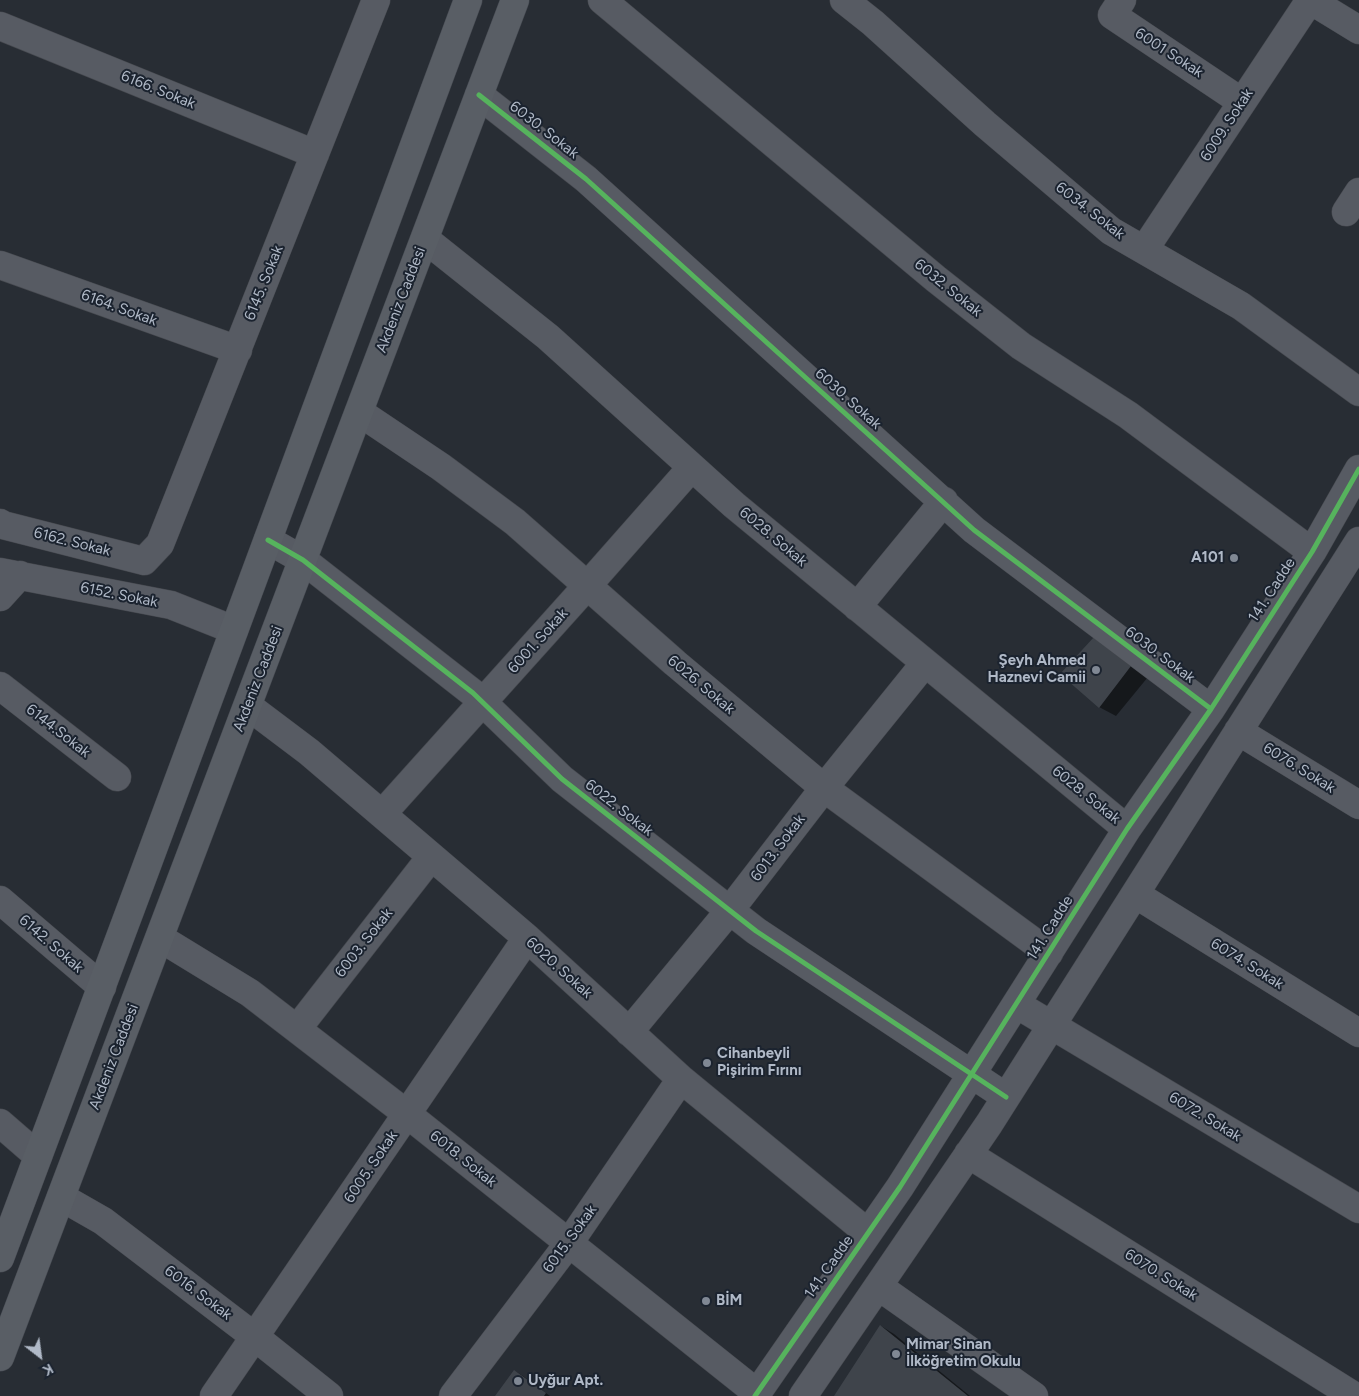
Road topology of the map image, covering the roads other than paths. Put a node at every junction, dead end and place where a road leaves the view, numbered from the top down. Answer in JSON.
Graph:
{"nodes":[{"id":1,"x":376,"y":0,"type":"edge"},
{"id":2,"x":468,"y":0,"type":"edge"},
{"id":3,"x":515,"y":0,"type":"edge"},
{"id":4,"x":602,"y":0,"type":"edge"},
{"id":5,"x":844,"y":0,"type":"edge"},
{"id":6,"x":1122,"y":0,"type":"edge"},
{"id":7,"x":1310,"y":0,"type":"edge"},
{"id":8,"x":0,"y":26,"type":"edge"},
{"id":9,"x":1359,"y":30,"type":"edge"},
{"id":10,"x":479,"y":95,"type":"junction"},
{"id":11,"x":1242,"y":102,"type":"junction"},
{"id":12,"x":315,"y":154,"type":"junction"},
{"id":13,"x":425,"y":239,"type":"junction"},
{"id":14,"x":1144,"y":250,"type":"junction"},
{"id":15,"x":0,"y":265,"type":"edge"},
{"id":16,"x":238,"y":350,"type":"junction"},
{"id":17,"x":1359,"y":392,"type":"edge"},
{"id":18,"x":359,"y":412,"type":"junction"},
{"id":19,"x":692,"y":467,"type":"junction"},
{"id":20,"x":1359,"y":469,"type":"edge"},
{"id":21,"x":944,"y":501,"type":"junction"},
{"id":22,"x":0,"y":522,"type":"edge"},
{"id":23,"x":268,"y":540,"type":"junction"},
{"id":24,"x":1312,"y":552,"type":"junction"},
{"id":25,"x":1355,"y":555,"type":"edge"},
{"id":26,"x":303,"y":560,"type":"junction"},
{"id":27,"x":144,"y":561,"type":"joint"},
{"id":28,"x":10,"y":574,"type":"edge"},
{"id":29,"x":588,"y":586,"type":"junction"},
{"id":30,"x":0,"y":597,"type":"edge"},
{"id":31,"x":857,"y":607,"type":"junction"},
{"id":32,"x":234,"y":630,"type":"junction"},
{"id":33,"x":925,"y":663,"type":"junction"},
{"id":34,"x":0,"y":686,"type":"edge"},
{"id":35,"x":482,"y":702,"type":"junction"},
{"id":36,"x":248,"y":706,"type":"junction"},
{"id":37,"x":1211,"y":709,"type":"junction"},
{"id":38,"x":1238,"y":731,"type":"junction"},
{"id":39,"x":117,"y":777,"type":"dead end"},
{"id":40,"x":824,"y":788,"type":"junction"},
{"id":41,"x":1359,"y":805,"type":"edge"},
{"id":42,"x":382,"y":814,"type":"junction"},
{"id":43,"x":1127,"y":829,"type":"junction"},
{"id":44,"x":431,"y":857,"type":"junction"},
{"id":45,"x":1134,"y":894,"type":"junction"},
{"id":46,"x":0,"y":900,"type":"edge"},
{"id":47,"x":730,"y":910,"type":"junction"},
{"id":48,"x":160,"y":938,"type":"junction"},
{"id":49,"x":527,"y":938,"type":"junction"},
{"id":50,"x":1048,"y":953,"type":"junction"},
{"id":51,"x":102,"y":988,"type":"junction"},
{"id":52,"x":1016,"y":1004,"type":"junction"},
{"id":53,"x":1052,"y":1025,"type":"junction"},
{"id":54,"x":297,"y":1029,"type":"junction"},
{"id":55,"x":629,"y":1032,"type":"junction"},
{"id":56,"x":1359,"y":1033,"type":"edge"},
{"id":57,"x":971,"y":1074,"type":"junction"},
{"id":58,"x":681,"y":1079,"type":"junction"},
{"id":59,"x":1006,"y":1096,"type":"junction"},
{"id":60,"x":407,"y":1114,"type":"junction"},
{"id":61,"x":0,"y":1123,"type":"edge"},
{"id":62,"x":968,"y":1154,"type":"junction"},
{"id":63,"x":38,"y":1156,"type":"junction"},
{"id":64,"x":61,"y":1197,"type":"junction"},
{"id":65,"x":1359,"y":1208,"type":"edge"},
{"id":66,"x":868,"y":1232,"type":"junction"},
{"id":67,"x":569,"y":1243,"type":"junction"},
{"id":68,"x":0,"y":1258,"type":"edge"},
{"id":69,"x":878,"y":1286,"type":"junction"},
{"id":70,"x":255,"y":1337,"type":"junction"},
{"id":71,"x":0,"y":1357,"type":"edge"},
{"id":72,"x":756,"y":1394,"type":"edge"},
{"id":73,"x":214,"y":1396,"type":"edge"},
{"id":74,"x":329,"y":1396,"type":"edge"},
{"id":75,"x":453,"y":1396,"type":"edge"},
{"id":76,"x":803,"y":1396,"type":"edge"},
{"id":77,"x":1034,"y":1396,"type":"edge"},
{"id":78,"x":1354,"y":1396,"type":"edge"}],
"edges":[{"from":1,"to":12,"type":"street","name":"6145. Sokak"},
{"from":2,"to":23,"type":"main road"},
{"from":3,"to":10,"type":"main road","name":"Akdeniz Caddesi"},
{"from":4,"to":24,"type":"street","name":"6032. Sokak"},
{"from":5,"to":14,"type":"street","name":"6034. Sokak"},
{"from":6,"to":11,"type":"street","name":"6001 Sokak"},
{"from":7,"to":9,"type":"street"},
{"from":7,"to":11,"type":"street","name":"6009. Sokak"},
{"from":8,"to":12,"type":"street","name":"6166. Sokak"},
{"from":10,"to":13,"type":"main road","name":"Akdeniz Caddesi"},
{"from":10,"to":21,"type":"street","name":"6030. Sokak"},
{"from":11,"to":14,"type":"street","name":"6009. Sokak"},
{"from":12,"to":16,"type":"street","name":"6145. Sokak"},
{"from":13,"to":18,"type":"main road","name":"Akdeniz Caddesi"},
{"from":13,"to":19,"type":"street","name":"6028. Sokak"},
{"from":14,"to":17,"type":"street","name":"6034. Sokak"},
{"from":15,"to":16,"type":"street","name":"6164. Sokak"},
{"from":16,"to":27,"type":"street","name":"6145. Sokak"},
{"from":18,"to":26,"type":"main road","name":"Akdeniz Caddesi"},
{"from":18,"to":29,"type":"street","name":"6026. Sokak"},
{"from":19,"to":29,"type":"street","name":"6001. Sokak"},
{"from":19,"to":31,"type":"street","name":"6028. Sokak"},
{"from":20,"to":24,"type":"street","name":"141. Cadde"},
{"from":21,"to":31,"type":"street"},
{"from":21,"to":37,"type":"street","name":"6030. Sokak"},
{"from":22,"to":27,"type":"street","name":"6162. Sokak"},
{"from":23,"to":26,"type":"street","name":"6022. Sokak"},
{"from":23,"to":32,"type":"main road"},
{"from":24,"to":37,"type":"street","name":"141. Cadde"},
{"from":25,"to":38,"type":"street"},
{"from":26,"to":35,"type":"street","name":"6022. Sokak"},
{"from":26,"to":36,"type":"main road","name":"Akdeniz Caddesi"},
{"from":28,"to":30,"type":"street"},
{"from":28,"to":32,"type":"street","name":"6152. Sokak"},
{"from":29,"to":35,"type":"street","name":"6001. Sokak"},
{"from":29,"to":40,"type":"street","name":"6026. Sokak"},
{"from":31,"to":33,"type":"street","name":"6028. Sokak"},
{"from":32,"to":51,"type":"main road"},
{"from":33,"to":40,"type":"street","name":"6013. Sokak"},
{"from":33,"to":43,"type":"street","name":"6028. Sokak"},
{"from":34,"to":39,"type":"street","name":"6144.Sokak"},
{"from":35,"to":42,"type":"street","name":"6001. Sokak"},
{"from":35,"to":47,"type":"street","name":"6022. Sokak"},
{"from":36,"to":42,"type":"street","name":"6020. Sokak"},
{"from":36,"to":48,"type":"main road","name":"Akdeniz Caddesi"},
{"from":37,"to":43,"type":"street","name":"141. Cadde"},
{"from":38,"to":41,"type":"street","name":"6076. Sokak"},
{"from":38,"to":45,"type":"street"},
{"from":40,"to":47,"type":"street","name":"6013. Sokak"},
{"from":40,"to":50,"type":"street","name":"6026. Sokak"},
{"from":42,"to":44,"type":"street","name":"6020. Sokak"},
{"from":43,"to":50,"type":"street","name":"141. Cadde"},
{"from":44,"to":49,"type":"street","name":"6020. Sokak"},
{"from":44,"to":54,"type":"street","name":"6003. Sokak"},
{"from":45,"to":53,"type":"street"},
{"from":45,"to":56,"type":"street","name":"6074. Sokak"},
{"from":46,"to":51,"type":"street","name":"6142. Sokak"},
{"from":47,"to":55,"type":"street","name":"6013. Sokak"},
{"from":47,"to":57,"type":"street","name":"6022. Sokak"},
{"from":48,"to":54,"type":"street","name":"6018. Sokak"},
{"from":48,"to":64,"type":"main road","name":"Akdeniz Caddesi"},
{"from":49,"to":55,"type":"street","name":"6020. Sokak"},
{"from":49,"to":60,"type":"street","name":"6005. Sokak"},
{"from":50,"to":52,"type":"street","name":"141. Cadde"},
{"from":51,"to":63,"type":"main road"},
{"from":52,"to":53,"type":"street","name":"6072. Sokak"},
{"from":52,"to":57,"type":"street","name":"141. Cadde"},
{"from":53,"to":59,"type":"street"},
{"from":53,"to":65,"type":"street","name":"6072. Sokak"},
{"from":54,"to":60,"type":"street","name":"6018. Sokak"},
{"from":55,"to":58,"type":"street","name":"6020. Sokak"},
{"from":57,"to":59,"type":"street","name":"6022. Sokak"},
{"from":57,"to":66,"type":"street","name":"141. Cadde"},
{"from":58,"to":66,"type":"street","name":"6020. Sokak"},
{"from":58,"to":67,"type":"street","name":"6015. Sokak"},
{"from":59,"to":62,"type":"street"},
{"from":60,"to":67,"type":"street","name":"6018. Sokak"},
{"from":60,"to":70,"type":"street","name":"6005. Sokak"},
{"from":61,"to":63,"type":"street"},
{"from":62,"to":69,"type":"street"},
{"from":62,"to":78,"type":"street","name":"6070. Sokak"},
{"from":63,"to":68,"type":"main road"},
{"from":64,"to":70,"type":"street","name":"6016. Sokak"},
{"from":64,"to":71,"type":"main road","name":"Akdeniz Caddesi"},
{"from":66,"to":72,"type":"street","name":"141. Cadde"},
{"from":67,"to":72,"type":"street","name":"6018. Sokak"},
{"from":67,"to":75,"type":"street","name":"6015. Sokak"},
{"from":69,"to":76,"type":"street"},
{"from":69,"to":77,"type":"street"},
{"from":70,"to":73,"type":"street","name":"6005. Sokak"},
{"from":70,"to":74,"type":"street","name":"6016. Sokak"}]}
